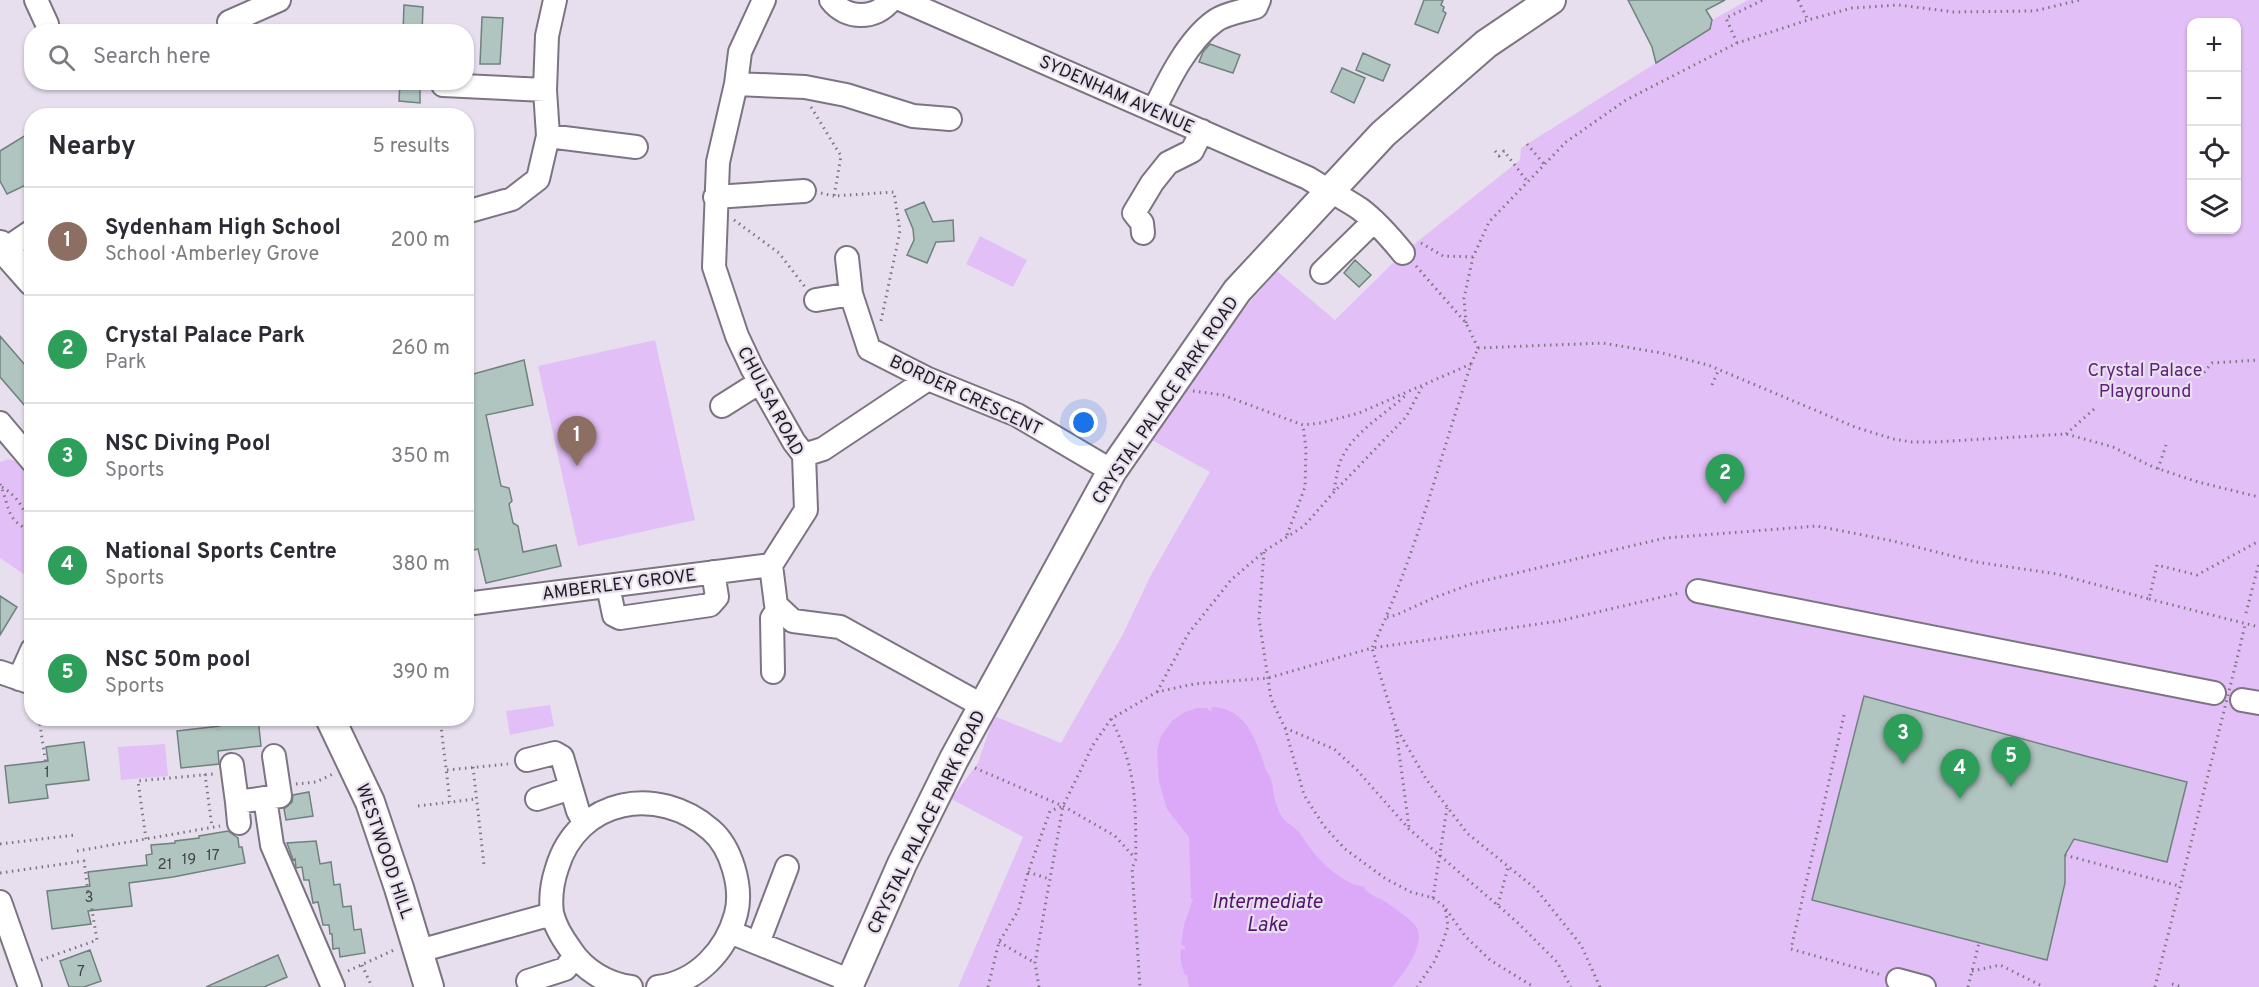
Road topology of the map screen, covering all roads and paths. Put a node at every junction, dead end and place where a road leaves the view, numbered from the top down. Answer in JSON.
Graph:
{"nodes":[{"id":1,"x":36,"y":0,"type":"edge"},
{"id":2,"x":279,"y":0,"type":"edge"},
{"id":3,"x":555,"y":0,"type":"edge"},
{"id":4,"x":764,"y":0,"type":"edge"},
{"id":5,"x":831,"y":0,"type":"edge"},
{"id":6,"x":891,"y":0,"type":"edge"},
{"id":7,"x":902,"y":0,"type":"edge"},
{"id":8,"x":1259,"y":0,"type":"edge"},
{"id":9,"x":1551,"y":0,"type":"edge"},
{"id":10,"x":1763,"y":0,"type":"edge"},
{"id":11,"x":1798,"y":0,"type":"edge"},
{"id":12,"x":2080,"y":0,"type":"edge"},
{"id":13,"x":1808,"y":20,"type":"junction"},
{"id":14,"x":229,"y":21,"type":"dead end"},
{"id":15,"x":47,"y":24,"type":"dead end"},
{"id":16,"x":1737,"y":44,"type":"junction"},
{"id":17,"x":736,"y":84,"type":"junction"},
{"id":18,"x":474,"y":87,"type":"edge"},
{"id":19,"x":805,"y":87,"type":"junction"},
{"id":20,"x":545,"y":90,"type":"junction"},
{"id":21,"x":1154,"y":110,"type":"junction"},
{"id":22,"x":950,"y":119,"type":"dead end"},
{"id":23,"x":1203,"y":131,"type":"junction"},
{"id":24,"x":548,"y":136,"type":"junction"},
{"id":25,"x":1527,"y":144,"type":"dead end"},
{"id":26,"x":636,"y":147,"type":"dead end"},
{"id":27,"x":1494,"y":151,"type":"dead end"},
{"id":28,"x":1544,"y":164,"type":"junction"},
{"id":29,"x":1527,"y":181,"type":"junction"},
{"id":30,"x":804,"y":191,"type":"dead end"},
{"id":31,"x":1329,"y":192,"type":"junction"},
{"id":32,"x":715,"y":202,"type":"junction"},
{"id":33,"x":474,"y":210,"type":"edge"},
{"id":34,"x":1374,"y":221,"type":"junction"},
{"id":35,"x":1143,"y":233,"type":"dead end"},
{"id":36,"x":24,"y":236,"type":"edge"},
{"id":37,"x":2,"y":248,"type":"edge"},
{"id":38,"x":1412,"y":253,"type":"junction"},
{"id":39,"x":1473,"y":257,"type":"junction"},
{"id":40,"x":847,"y":258,"type":"dead end"},
{"id":41,"x":24,"y":272,"type":"edge"},
{"id":42,"x":1322,"y":272,"type":"dead end"},
{"id":43,"x":851,"y":294,"type":"junction"},
{"id":44,"x":816,"y":300,"type":"joint"},
{"id":45,"x":1466,"y":323,"type":"junction"},
{"id":46,"x":1478,"y":348,"type":"junction"},
{"id":47,"x":874,"y":352,"type":"junction"},
{"id":48,"x":2259,"y":360,"type":"edge"},
{"id":49,"x":1471,"y":364,"type":"junction"},
{"id":50,"x":1719,"y":369,"type":"junction"},
{"id":51,"x":2200,"y":377,"type":"dead end"},
{"id":52,"x":928,"y":379,"type":"junction"},
{"id":53,"x":760,"y":382,"type":"junction"},
{"id":54,"x":1712,"y":385,"type":"dead end"},
{"id":55,"x":1170,"y":387,"type":"junction"},
{"id":56,"x":1422,"y":387,"type":"junction"},
{"id":57,"x":1408,"y":392,"type":"junction"},
{"id":58,"x":722,"y":406,"type":"dead end"},
{"id":59,"x":2094,"y":409,"type":"dead end"},
{"id":60,"x":1303,"y":425,"type":"junction"},
{"id":61,"x":2066,"y":434,"type":"junction"},
{"id":62,"x":4,"y":436,"type":"edge"},
{"id":63,"x":2166,"y":445,"type":"dead end"},
{"id":64,"x":24,"y":454,"type":"edge"},
{"id":65,"x":804,"y":455,"type":"junction"},
{"id":66,"x":2158,"y":469,"type":"junction"},
{"id":67,"x":1112,"y":471,"type":"junction"},
{"id":68,"x":0,"y":485,"type":"edge"},
{"id":69,"x":1334,"y":492,"type":"junction"},
{"id":70,"x":2259,"y":497,"type":"edge"},
{"id":71,"x":24,"y":508,"type":"edge"},
{"id":72,"x":24,"y":529,"type":"edge"},
{"id":73,"x":1286,"y":537,"type":"junction"},
{"id":74,"x":2259,"y":541,"type":"edge"},
{"id":75,"x":1264,"y":552,"type":"junction"},
{"id":76,"x":2259,"y":563,"type":"edge"},
{"id":77,"x":771,"y":565,"type":"junction"},
{"id":78,"x":713,"y":572,"type":"junction"},
{"id":79,"x":608,"y":586,"type":"junction"},
{"id":80,"x":1698,"y":591,"type":"joint"},
{"id":81,"x":2149,"y":598,"type":"junction"},
{"id":82,"x":474,"y":603,"type":"edge"},
{"id":83,"x":779,"y":608,"type":"junction"},
{"id":84,"x":2246,"y":612,"type":"dead end"},
{"id":85,"x":1387,"y":617,"type":"junction"},
{"id":86,"x":2245,"y":624,"type":"junction"},
{"id":87,"x":2259,"y":627,"type":"edge"},
{"id":88,"x":1372,"y":648,"type":"junction"},
{"id":89,"x":772,"y":672,"type":"dead end"},
{"id":90,"x":1268,"y":678,"type":"junction"},
{"id":91,"x":1157,"y":693,"type":"junction"},
{"id":92,"x":2214,"y":693,"type":"dead end"},
{"id":93,"x":983,"y":706,"type":"junction"},
{"id":94,"x":1844,"y":715,"type":"dead end"},
{"id":95,"x":1111,"y":719,"type":"junction"},
{"id":96,"x":40,"y":726,"type":"edge"},
{"id":97,"x":217,"y":726,"type":"edge"},
{"id":98,"x":334,"y":726,"type":"edge"},
{"id":99,"x":441,"y":726,"type":"edge"},
{"id":100,"x":1396,"y":727,"type":"junction"},
{"id":101,"x":1285,"y":728,"type":"junction"},
{"id":102,"x":218,"y":730,"type":"dead end"},
{"id":103,"x":274,"y":756,"type":"dead end"},
{"id":104,"x":954,"y":759,"type":"junction"},
{"id":105,"x":527,"y":760,"type":"joint"},
{"id":106,"x":46,"y":765,"type":"dead end"},
{"id":107,"x":473,"y":767,"type":"junction"},
{"id":108,"x":232,"y":769,"type":"joint"},
{"id":109,"x":447,"y":770,"type":"junction"},
{"id":110,"x":205,"y":774,"type":"junction"},
{"id":111,"x":316,"y":782,"type":"dead end"},
{"id":112,"x":308,"y":783,"type":"dead end"},
{"id":113,"x":571,"y":788,"type":"junction"},
{"id":114,"x":265,"y":798,"type":"junction"},
{"id":115,"x":476,"y":799,"type":"junction"},
{"id":116,"x":537,"y":799,"type":"dead end"},
{"id":117,"x":450,"y":802,"type":"junction"},
{"id":118,"x":418,"y":806,"type":"dead end"},
{"id":119,"x":1063,"y":806,"type":"junction"},
{"id":120,"x":1447,"y":807,"type":"junction"},
{"id":121,"x":238,"y":812,"type":"junction"},
{"id":122,"x":585,"y":824,"type":"junction"},
{"id":123,"x":212,"y":827,"type":"junction"},
{"id":124,"x":1409,"y":829,"type":"junction"},
{"id":125,"x":75,"y":835,"type":"dead end"},
{"id":126,"x":146,"y":839,"type":"junction"},
{"id":127,"x":0,"y":844,"type":"edge"},
{"id":128,"x":77,"y":851,"type":"dead end"},
{"id":129,"x":1439,"y":855,"type":"junction"},
{"id":130,"x":2065,"y":855,"type":"dead end"},
{"id":131,"x":1136,"y":860,"type":"junction"},
{"id":132,"x":484,"y":865,"type":"dead end"},
{"id":133,"x":786,"y":867,"type":"dead end"},
{"id":134,"x":1508,"y":867,"type":"junction"},
{"id":135,"x":1028,"y":872,"type":"junction"},
{"id":136,"x":0,"y":873,"type":"edge"},
{"id":137,"x":1049,"y":879,"type":"junction"},
{"id":138,"x":2179,"y":886,"type":"junction"},
{"id":139,"x":88,"y":891,"type":"dead end"},
{"id":140,"x":1433,"y":898,"type":"junction"},
{"id":141,"x":0,"y":902,"type":"edge"},
{"id":142,"x":91,"y":904,"type":"dead end"},
{"id":143,"x":1498,"y":905,"type":"junction"},
{"id":144,"x":1444,"y":907,"type":"junction"},
{"id":145,"x":552,"y":914,"type":"junction"},
{"id":146,"x":730,"y":932,"type":"junction"},
{"id":147,"x":999,"y":942,"type":"junction"},
{"id":148,"x":758,"y":943,"type":"junction"},
{"id":149,"x":1979,"y":943,"type":"dead end"},
{"id":150,"x":417,"y":946,"type":"junction"},
{"id":151,"x":575,"y":956,"type":"junction"},
{"id":152,"x":1035,"y":963,"type":"junction"},
{"id":153,"x":362,"y":965,"type":"junction"},
{"id":154,"x":1972,"y":971,"type":"junction"},
{"id":155,"x":26,"y":977,"type":"edge"},
{"id":156,"x":1898,"y":980,"type":"joint"},
{"id":157,"x":338,"y":981,"type":"edge"},
{"id":158,"x":528,"y":981,"type":"dead end"},
{"id":159,"x":850,"y":984,"type":"edge"},
{"id":160,"x":2172,"y":984,"type":"dead end"},
{"id":161,"x":372,"y":987,"type":"edge"},
{"id":162,"x":429,"y":987,"type":"edge"},
{"id":163,"x":631,"y":987,"type":"edge"},
{"id":164,"x":658,"y":987,"type":"edge"},
{"id":165,"x":988,"y":987,"type":"edge"},
{"id":166,"x":1039,"y":987,"type":"edge"},
{"id":167,"x":1140,"y":987,"type":"edge"},
{"id":168,"x":1417,"y":987,"type":"edge"},
{"id":169,"x":1534,"y":987,"type":"edge"},
{"id":170,"x":1571,"y":987,"type":"edge"},
{"id":171,"x":1600,"y":987,"type":"edge"},
{"id":172,"x":1924,"y":987,"type":"edge"},
{"id":173,"x":1968,"y":987,"type":"edge"},
{"id":174,"x":2044,"y":987,"type":"edge"},
{"id":175,"x":2156,"y":987,"type":"edge"},
{"id":176,"x":2182,"y":987,"type":"edge"}],
"edges":[{"from":1,"to":15,"type":"street"},
{"from":2,"to":14,"type":"street"},
{"from":3,"to":20,"type":"street"},
{"from":4,"to":17,"type":"street","name":"CHULSA ROAD"},
{"from":5,"to":6,"type":"street"},
{"from":7,"to":21,"type":"street","name":"SYDENHAM AVENUE"},
{"from":8,"to":21,"type":"street"},
{"from":9,"to":31,"type":"main road","name":"CRYSTAL PALACE PARK ROAD"},
{"from":10,"to":16,"type":"path"},
{"from":11,"to":13,"type":"path"},
{"from":12,"to":13,"type":"path"},
{"from":13,"to":16,"type":"path"},
{"from":16,"to":28,"type":"path"},
{"from":17,"to":19,"type":"street"},
{"from":17,"to":32,"type":"street","name":"CHULSA ROAD"},
{"from":18,"to":20,"type":"street"},
{"from":19,"to":22,"type":"street"},
{"from":19,"to":47,"type":"path"},
{"from":20,"to":24,"type":"street"},
{"from":21,"to":23,"type":"street","name":"SYDENHAM AVENUE"},
{"from":23,"to":31,"type":"street","name":"SYDENHAM AVENUE"},
{"from":23,"to":35,"type":"street"},
{"from":24,"to":26,"type":"street"},
{"from":24,"to":33,"type":"street"},
{"from":25,"to":28,"type":"path"},
{"from":27,"to":29,"type":"path"},
{"from":28,"to":29,"type":"path"},
{"from":29,"to":39,"type":"path"},
{"from":30,"to":32,"type":"street"},
{"from":31,"to":34,"type":"street","name":"SYDENHAM AVENUE"},
{"from":31,"to":55,"type":"main road","name":"CRYSTAL PALACE PARK ROAD"},
{"from":32,"to":44,"type":"path"},
{"from":32,"to":53,"type":"street","name":"CHULSA ROAD"},
{"from":34,"to":38,"type":"street","name":"SYDENHAM AVENUE"},
{"from":34,"to":42,"type":"street"},
{"from":36,"to":37,"type":"street"},
{"from":37,"to":41,"type":"main road"},
{"from":38,"to":39,"type":"path"},
{"from":38,"to":45,"type":"path"},
{"from":39,"to":45,"type":"path"},
{"from":40,"to":43,"type":"street","name":"BORDER CRESCENT"},
{"from":43,"to":44,"type":"street"},
{"from":43,"to":47,"type":"street","name":"BORDER CRESCENT"},
{"from":45,"to":46,"type":"path"},
{"from":46,"to":49,"type":"path"},
{"from":46,"to":50,"type":"path"},
{"from":47,"to":52,"type":"street","name":"BORDER CRESCENT"},
{"from":48,"to":51,"type":"path"},
{"from":49,"to":56,"type":"path"},
{"from":49,"to":85,"type":"path"},
{"from":50,"to":54,"type":"path"},
{"from":50,"to":61,"type":"path"},
{"from":52,"to":65,"type":"street"},
{"from":52,"to":67,"type":"street","name":"BORDER CRESCENT"},
{"from":53,"to":58,"type":"street"},
{"from":53,"to":65,"type":"street","name":"CHULSA ROAD"},
{"from":55,"to":60,"type":"path"},
{"from":55,"to":67,"type":"main road","name":"CRYSTAL PALACE PARK ROAD"},
{"from":56,"to":57,"type":"path"},
{"from":56,"to":69,"type":"path"},
{"from":57,"to":60,"type":"path"},
{"from":57,"to":69,"type":"path"},
{"from":59,"to":61,"type":"path"},
{"from":60,"to":73,"type":"path"},
{"from":61,"to":66,"type":"path"},
{"from":62,"to":64,"type":"street"},
{"from":63,"to":66,"type":"path"},
{"from":65,"to":77,"type":"street","name":"CHULSA ROAD"},
{"from":66,"to":70,"type":"path"},
{"from":67,"to":93,"type":"main road","name":"CRYSTAL PALACE PARK ROAD"},
{"from":68,"to":71,"type":"path"},
{"from":68,"to":72,"type":"path"},
{"from":69,"to":73,"type":"path"},
{"from":73,"to":75,"type":"path"},
{"from":74,"to":81,"type":"path"},
{"from":75,"to":90,"type":"path"},
{"from":75,"to":91,"type":"path"},
{"from":76,"to":84,"type":"path"},
{"from":77,"to":78,"type":"street","name":"AMBERLEY GROVE"},
{"from":77,"to":83,"type":"street"},
{"from":78,"to":79,"type":"street","name":"AMBERLEY GROVE"},
{"from":78,"to":79,"type":"street"},
{"from":79,"to":82,"type":"street","name":"AMBERLEY GROVE"},
{"from":80,"to":88,"type":"path"},
{"from":80,"to":92,"type":"street"},
{"from":81,"to":85,"type":"path"},
{"from":81,"to":86,"type":"path","bridge":true},
{"from":83,"to":89,"type":"street"},
{"from":83,"to":93,"type":"street"},
{"from":85,"to":88,"type":"path"},
{"from":86,"to":87,"type":"path","bridge":true},
{"from":86,"to":138,"type":"path","bridge":true},
{"from":88,"to":90,"type":"path"},
{"from":88,"to":100,"type":"path"},
{"from":90,"to":91,"type":"path"},
{"from":90,"to":101,"type":"path"},
{"from":91,"to":95,"type":"path"},
{"from":93,"to":104,"type":"main road","name":"CRYSTAL PALACE PARK ROAD"},
{"from":94,"to":156,"type":"path"},
{"from":95,"to":119,"type":"path"},
{"from":95,"to":131,"type":"path"},
{"from":96,"to":106,"type":"path"},
{"from":97,"to":102,"type":"path"},
{"from":98,"to":150,"type":"main road","name":"WESTWOOD HILL"},
{"from":99,"to":109,"type":"path"},
{"from":100,"to":120,"type":"path"},
{"from":100,"to":124,"type":"path"},
{"from":101,"to":124,"type":"path"},
{"from":101,"to":140,"type":"path"},
{"from":103,"to":114,"type":"street"},
{"from":104,"to":119,"type":"path"},
{"from":104,"to":159,"type":"main road","name":"CRYSTAL PALACE PARK ROAD"},
{"from":105,"to":107,"type":"path"},
{"from":105,"to":113,"type":"street"},
{"from":107,"to":109,"type":"path"},
{"from":107,"to":115,"type":"path"},
{"from":108,"to":110,"type":"path"},
{"from":108,"to":121,"type":"street"},
{"from":109,"to":117,"type":"path"},
{"from":110,"to":123,"type":"path"},
{"from":110,"to":126,"type":"path"},
{"from":111,"to":112,"type":"path"},
{"from":113,"to":116,"type":"street"},
{"from":113,"to":122,"type":"street"},
{"from":114,"to":121,"type":"street"},
{"from":114,"to":157,"type":"street"},
{"from":115,"to":117,"type":"path"},
{"from":115,"to":132,"type":"path"},
{"from":117,"to":118,"type":"path"},
{"from":119,"to":131,"type":"path"},
{"from":119,"to":135,"type":"path"},
{"from":119,"to":137,"type":"path"},
{"from":120,"to":129,"type":"path"},
{"from":120,"to":134,"type":"path"},
{"from":121,"to":123,"type":"path"},
{"from":122,"to":145,"type":"street"},
{"from":122,"to":146,"type":"street"},
{"from":123,"to":126,"type":"path"},
{"from":124,"to":129,"type":"path"},
{"from":125,"to":127,"type":"path"},
{"from":126,"to":128,"type":"path"},
{"from":129,"to":140,"type":"path"},
{"from":129,"to":143,"type":"path"},
{"from":130,"to":138,"type":"path"},
{"from":131,"to":167,"type":"path"},
{"from":133,"to":148,"type":"street"},
{"from":134,"to":143,"type":"path"},
{"from":134,"to":171,"type":"path"},
{"from":135,"to":137,"type":"path"},
{"from":135,"to":147,"type":"path"},
{"from":136,"to":139,"type":"path"},
{"from":137,"to":152,"type":"path"},
{"from":138,"to":175,"type":"path","bridge":true},
{"from":140,"to":144,"type":"path"},
{"from":141,"to":155,"type":"street"},
{"from":142,"to":155,"type":"path"},
{"from":143,"to":170,"type":"path"},
{"from":144,"to":168,"type":"path"},
{"from":144,"to":169,"type":"path"},
{"from":145,"to":150,"type":"street"},
{"from":145,"to":151,"type":"street"},
{"from":146,"to":148,"type":"street"},
{"from":146,"to":164,"type":"street"},
{"from":147,"to":152,"type":"path"},
{"from":147,"to":165,"type":"path"},
{"from":148,"to":159,"type":"street"},
{"from":149,"to":154,"type":"path"},
{"from":150,"to":153,"type":"path"},
{"from":150,"to":162,"type":"main road","name":"WESTWOOD HILL"},
{"from":151,"to":158,"type":"street"},
{"from":151,"to":163,"type":"street"},
{"from":152,"to":166,"type":"path"},
{"from":153,"to":157,"type":"path"},
{"from":153,"to":161,"type":"path"},
{"from":154,"to":173,"type":"path"},
{"from":154,"to":174,"type":"path"},
{"from":156,"to":172,"type":"street"},
{"from":160,"to":176,"type":"path"}]}
